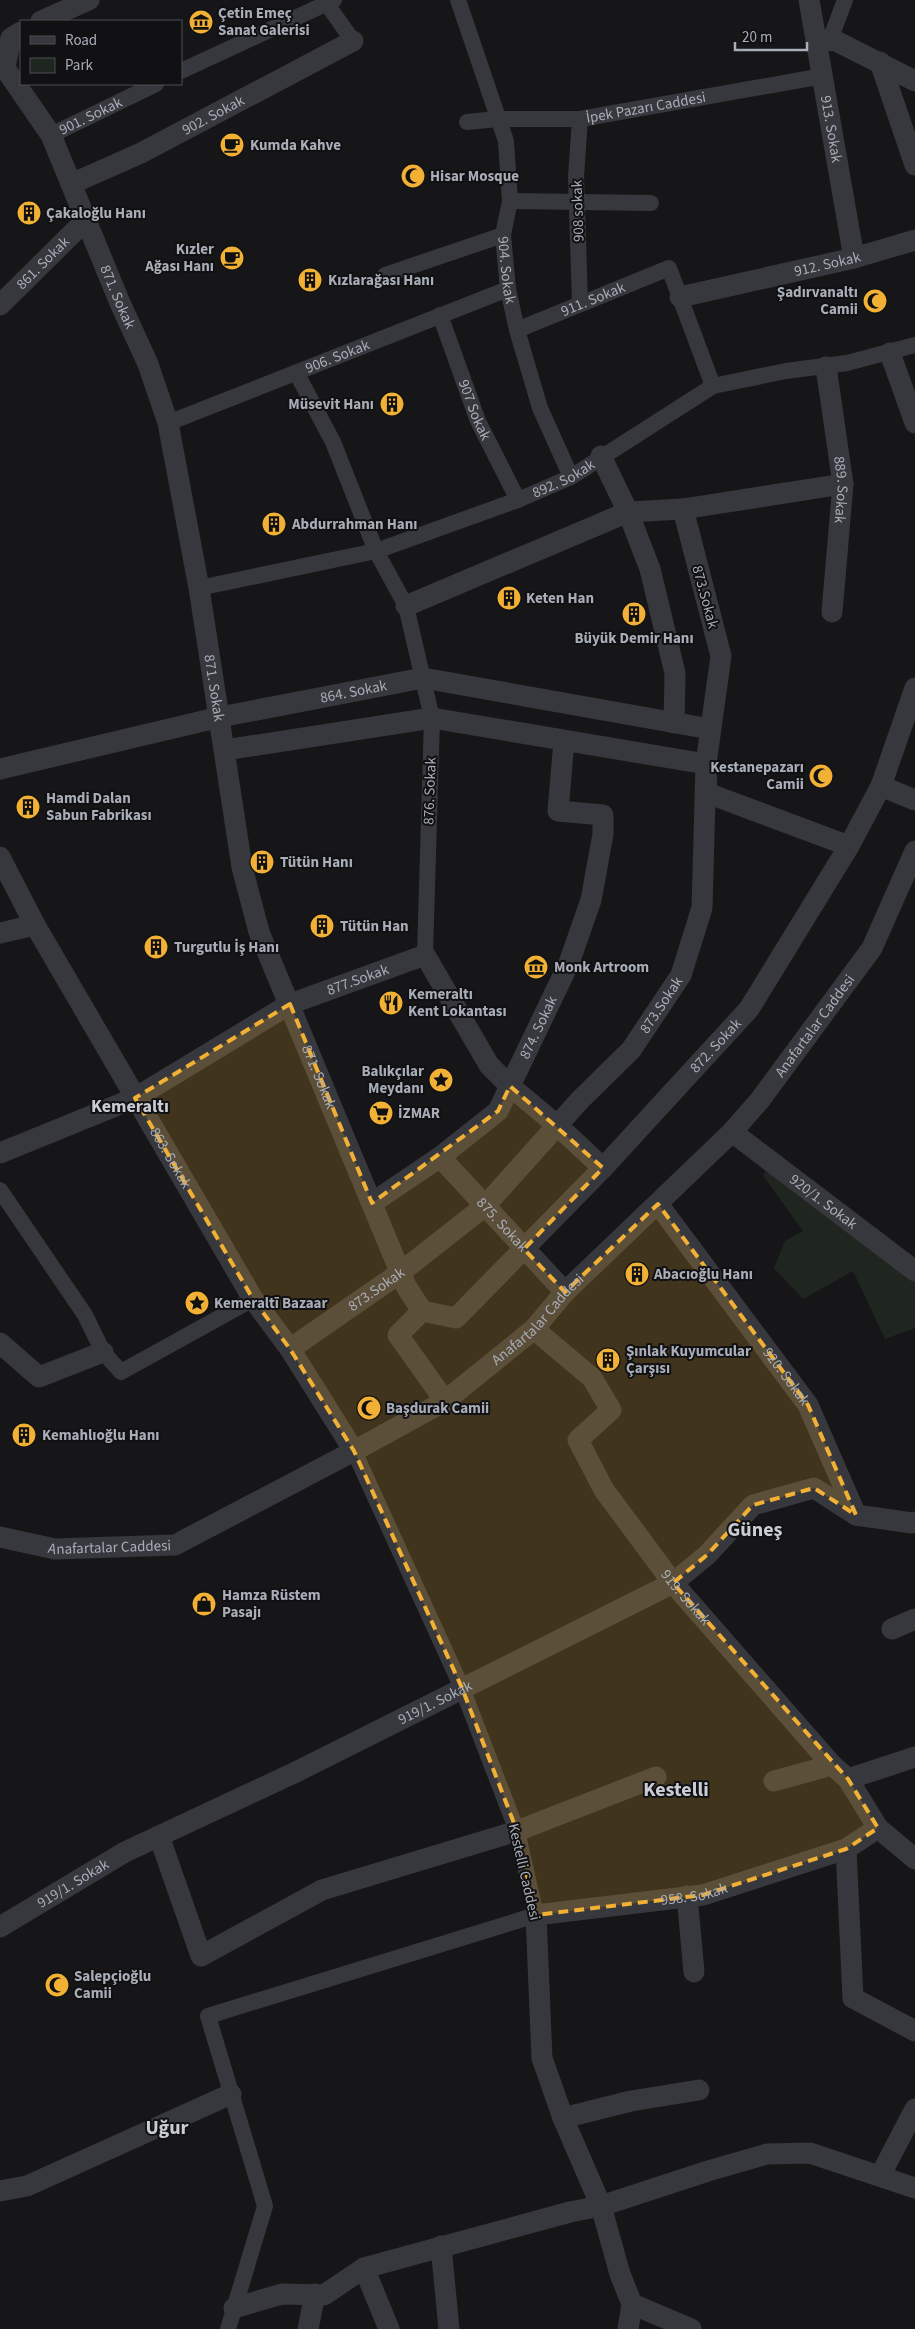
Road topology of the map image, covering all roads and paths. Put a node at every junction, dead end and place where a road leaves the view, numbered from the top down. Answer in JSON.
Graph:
{"nodes":[{"id":1,"x":89,"y":0,"type":"edge"},
{"id":2,"x":458,"y":0,"type":"edge"},
{"id":3,"x":808,"y":0,"type":"edge"},
{"id":4,"x":844,"y":0,"type":"edge"},
{"id":5,"x":328,"y":1,"type":"edge"},
{"id":6,"x":43,"y":20,"type":"edge"},
{"id":7,"x":20,"y":33,"type":"edge"},
{"id":8,"x":824,"y":40,"type":"junction"},
{"id":9,"x":353,"y":41,"type":"joint"},
{"id":10,"x":880,"y":62,"type":"junction"},
{"id":11,"x":3,"y":64,"type":"edge"},
{"id":12,"x":182,"y":71,"type":"edge"},
{"id":13,"x":823,"y":76,"type":"junction"},
{"id":14,"x":915,"y":81,"type":"edge"},
{"id":15,"x":154,"y":85,"type":"edge"},
{"id":16,"x":498,"y":119,"type":"junction"},
{"id":17,"x":580,"y":119,"type":"junction"},
{"id":18,"x":467,"y":122,"type":"dead end"},
{"id":19,"x":51,"y":135,"type":"junction"},
{"id":20,"x":915,"y":165,"type":"edge"},
{"id":21,"x":71,"y":184,"type":"junction"},
{"id":22,"x":510,"y":201,"type":"junction"},
{"id":23,"x":578,"y":202,"type":"junction"},
{"id":24,"x":651,"y":203,"type":"dead end"},
{"id":25,"x":86,"y":220,"type":"junction"},
{"id":26,"x":503,"y":235,"type":"junction"},
{"id":27,"x":915,"y":240,"type":"edge"},
{"id":28,"x":854,"y":258,"type":"junction"},
{"id":29,"x":385,"y":275,"type":"dead end"},
{"id":30,"x":508,"y":289,"type":"junction"},
{"id":31,"x":680,"y":298,"type":"junction"},
{"id":32,"x":580,"y":303,"type":"junction"},
{"id":33,"x":0,"y":305,"type":"edge"},
{"id":34,"x":440,"y":315,"type":"junction"},
{"id":35,"x":517,"y":330,"type":"junction"},
{"id":36,"x":915,"y":345,"type":"edge"},
{"id":37,"x":890,"y":353,"type":"junction"},
{"id":38,"x":826,"y":367,"type":"junction"},
{"id":39,"x":297,"y":374,"type":"junction"},
{"id":40,"x":713,"y":386,"type":"junction"},
{"id":41,"x":168,"y":423,"type":"junction"},
{"id":42,"x":915,"y":423,"type":"edge"},
{"id":43,"x":601,"y":456,"type":"junction"},
{"id":44,"x":571,"y":477,"type":"junction"},
{"id":45,"x":843,"y":484,"type":"junction"},
{"id":46,"x":518,"y":500,"type":"junction"},
{"id":47,"x":683,"y":509,"type":"junction"},
{"id":48,"x":628,"y":512,"type":"junction"},
{"id":49,"x":376,"y":551,"type":"junction"},
{"id":50,"x":198,"y":588,"type":"junction"},
{"id":51,"x":406,"y":606,"type":"junction"},
{"id":52,"x":832,"y":612,"type":"dead end"},
{"id":53,"x":423,"y":678,"type":"junction"},
{"id":54,"x":915,"y":688,"type":"edge"},
{"id":55,"x":220,"y":717,"type":"junction"},
{"id":56,"x":432,"y":718,"type":"junction"},
{"id":57,"x":674,"y":722,"type":"junction"},
{"id":58,"x":710,"y":729,"type":"junction"},
{"id":59,"x":564,"y":741,"type":"junction"},
{"id":60,"x":225,"y":750,"type":"junction"},
{"id":61,"x":706,"y":764,"type":"junction"},
{"id":62,"x":0,"y":770,"type":"edge"},
{"id":63,"x":881,"y":786,"type":"junction"},
{"id":64,"x":915,"y":800,"type":"edge"},
{"id":65,"x":849,"y":846,"type":"junction"},
{"id":66,"x":915,"y":852,"type":"edge"},
{"id":67,"x":0,"y":857,"type":"edge"},
{"id":68,"x":35,"y":925,"type":"junction"},
{"id":69,"x":0,"y":933,"type":"edge"},
{"id":70,"x":425,"y":955,"type":"junction"},
{"id":71,"x":290,"y":1004,"type":"junction"},
{"id":72,"x":510,"y":1086,"type":"junction"},
{"id":73,"x":135,"y":1098,"type":"junction"},
{"id":74,"x":558,"y":1126,"type":"junction"},
{"id":75,"x":732,"y":1132,"type":"junction"},
{"id":76,"x":0,"y":1153,"type":"edge"},
{"id":77,"x":440,"y":1157,"type":"junction"},
{"id":78,"x":603,"y":1168,"type":"junction"},
{"id":79,"x":0,"y":1190,"type":"edge"},
{"id":80,"x":372,"y":1203,"type":"junction"},
{"id":81,"x":658,"y":1204,"type":"junction"},
{"id":82,"x":485,"y":1206,"type":"junction"},
{"id":83,"x":524,"y":1249,"type":"junction"},
{"id":84,"x":915,"y":1271,"type":"edge"},
{"id":85,"x":401,"y":1272,"type":"junction"},
{"id":86,"x":565,"y":1292,"type":"junction"},
{"id":87,"x":253,"y":1299,"type":"junction"},
{"id":88,"x":422,"y":1311,"type":"junction"},
{"id":89,"x":534,"y":1329,"type":"junction"},
{"id":90,"x":0,"y":1343,"type":"edge"},
{"id":91,"x":290,"y":1349,"type":"junction"},
{"id":92,"x":103,"y":1352,"type":"junction"},
{"id":93,"x":445,"y":1401,"type":"junction"},
{"id":94,"x":354,"y":1451,"type":"junction"},
{"id":95,"x":856,"y":1515,"type":"junction"},
{"id":96,"x":915,"y":1522,"type":"edge"},
{"id":97,"x":0,"y":1536,"type":"edge"},
{"id":98,"x":673,"y":1583,"type":"junction"},
{"id":99,"x":915,"y":1619,"type":"edge"},
{"id":100,"x":892,"y":1629,"type":"dead end"},
{"id":101,"x":462,"y":1688,"type":"junction"},
{"id":102,"x":915,"y":1757,"type":"edge"},
{"id":103,"x":832,"y":1765,"type":"junction"},
{"id":104,"x":656,"y":1778,"type":"dead end"},
{"id":105,"x":848,"y":1780,"type":"junction"},
{"id":106,"x":774,"y":1781,"type":"dead end"},
{"id":107,"x":878,"y":1828,"type":"junction"},
{"id":108,"x":517,"y":1830,"type":"junction"},
{"id":109,"x":159,"y":1836,"type":"junction"},
{"id":110,"x":846,"y":1849,"type":"junction"},
{"id":111,"x":915,"y":1859,"type":"edge"},
{"id":112,"x":687,"y":1896,"type":"junction"},
{"id":113,"x":536,"y":1915,"type":"junction"},
{"id":114,"x":0,"y":1927,"type":"edge"},
{"id":115,"x":694,"y":1972,"type":"dead end"},
{"id":116,"x":915,"y":2031,"type":"edge"},
{"id":117,"x":699,"y":2090,"type":"dead end"},
{"id":118,"x":231,"y":2094,"type":"junction"},
{"id":119,"x":915,"y":2109,"type":"edge"},
{"id":120,"x":563,"y":2118,"type":"junction"},
{"id":121,"x":880,"y":2176,"type":"junction"},
{"id":122,"x":915,"y":2188,"type":"edge"},
{"id":123,"x":0,"y":2190,"type":"edge"},
{"id":124,"x":601,"y":2206,"type":"junction"},
{"id":125,"x":441,"y":2246,"type":"junction"},
{"id":126,"x":364,"y":2268,"type":"junction"},
{"id":127,"x":315,"y":2294,"type":"junction"},
{"id":128,"x":632,"y":2304,"type":"junction"},
{"id":129,"x":234,"y":2308,"type":"junction"},
{"id":130,"x":228,"y":2329,"type":"edge"},
{"id":131,"x":308,"y":2329,"type":"edge"},
{"id":132,"x":390,"y":2329,"type":"edge"},
{"id":133,"x":449,"y":2329,"type":"edge"},
{"id":134,"x":628,"y":2329,"type":"edge"},
{"id":135,"x":691,"y":2329,"type":"edge"}],
"edges":[{"from":1,"to":6,"type":"street"},
{"from":2,"to":16,"type":"street","name":"904. Sokak"},
{"from":3,"to":8,"type":"street","name":"913. Sokak"},
{"from":4,"to":8,"type":"street"},
{"from":5,"to":9,"type":"street"},
{"from":5,"to":12,"type":"street"},
{"from":7,"to":11,"type":"street"},
{"from":8,"to":10,"type":"street"},
{"from":8,"to":13,"type":"street","name":"913. Sokak"},
{"from":9,"to":21,"type":"street","name":"902. Sokak"},
{"from":10,"to":14,"type":"street"},
{"from":10,"to":20,"type":"street"},
{"from":11,"to":19,"type":"street","name":"871. Sokak"},
{"from":13,"to":17,"type":"street","name":"İpek Pazarı Caddesi"},
{"from":13,"to":28,"type":"street","name":"913. Sokak"},
{"from":15,"to":19,"type":"street","name":"901. Sokak"},
{"from":16,"to":17,"type":"street","name":"İpek Pazarı Caddesi"},
{"from":16,"to":18,"type":"street","name":"İpek Pazarı Caddesi"},
{"from":16,"to":22,"type":"street","name":"904. Sokak"},
{"from":17,"to":23,"type":"street","name":"908 sokak"},
{"from":19,"to":21,"type":"street","name":"871. Sokak"},
{"from":21,"to":25,"type":"street","name":"871. Sokak"},
{"from":22,"to":23,"type":"street"},
{"from":22,"to":26,"type":"street","name":"904. Sokak"},
{"from":23,"to":24,"type":"street"},
{"from":23,"to":32,"type":"street","name":"908 sokak"},
{"from":25,"to":33,"type":"street","name":"861. Sokak"},
{"from":25,"to":41,"type":"street","name":"871. Sokak"},
{"from":26,"to":29,"type":"street"},
{"from":26,"to":30,"type":"street","name":"904. Sokak"},
{"from":27,"to":28,"type":"street","name":"912. Sokak"},
{"from":28,"to":31,"type":"street","name":"912. Sokak"},
{"from":30,"to":34,"type":"street","name":"906. Sokak"},
{"from":30,"to":35,"type":"street","name":"904. Sokak"},
{"from":31,"to":32,"type":"street","name":"911. Sokak"},
{"from":31,"to":40,"type":"street"},
{"from":32,"to":35,"type":"street","name":"911. Sokak"},
{"from":34,"to":39,"type":"street","name":"906. Sokak"},
{"from":34,"to":46,"type":"street","name":"907 Sokak"},
{"from":35,"to":44,"type":"street","name":"904. Sokak"},
{"from":36,"to":37,"type":"street","name":"892. Sokak"},
{"from":37,"to":38,"type":"street","name":"892. Sokak"},
{"from":37,"to":42,"type":"street"},
{"from":38,"to":40,"type":"street","name":"892. Sokak"},
{"from":38,"to":45,"type":"street","name":"889. Sokak"},
{"from":39,"to":41,"type":"street","name":"906. Sokak"},
{"from":39,"to":49,"type":"street","name":"876. Sokak"},
{"from":40,"to":43,"type":"street","name":"892. Sokak"},
{"from":41,"to":50,"type":"street","name":"871. Sokak"},
{"from":43,"to":44,"type":"street","name":"892. Sokak"},
{"from":43,"to":48,"type":"street"},
{"from":44,"to":46,"type":"street","name":"892. Sokak"},
{"from":45,"to":47,"type":"street"},
{"from":45,"to":52,"type":"street","name":"889. Sokak"},
{"from":46,"to":49,"type":"street","name":"892. Sokak"},
{"from":47,"to":48,"type":"street"},
{"from":47,"to":58,"type":"street","name":"873.Sokak"},
{"from":48,"to":51,"type":"street"},
{"from":48,"to":57,"type":"street"},
{"from":49,"to":50,"type":"street","name":"892. Sokak"},
{"from":49,"to":51,"type":"street","name":"876. Sokak"},
{"from":50,"to":55,"type":"street","name":"871. Sokak"},
{"from":51,"to":53,"type":"street","name":"876. Sokak"},
{"from":53,"to":55,"type":"street","name":"864. Sokak"},
{"from":53,"to":56,"type":"street","name":"876. Sokak"},
{"from":53,"to":57,"type":"street","name":"864. Sokak"},
{"from":54,"to":63,"type":"street","name":"872. Sokak"},
{"from":55,"to":60,"type":"street","name":"871. Sokak"},
{"from":55,"to":62,"type":"street","name":"864. Sokak"},
{"from":56,"to":59,"type":"street"},
{"from":56,"to":60,"type":"street"},
{"from":56,"to":70,"type":"street","name":"876. Sokak"},
{"from":57,"to":58,"type":"street","name":"864. Sokak"},
{"from":58,"to":61,"type":"street","name":"873.Sokak"},
{"from":59,"to":61,"type":"street"},
{"from":59,"to":72,"type":"street","name":"874. Sokak"},
{"from":60,"to":71,"type":"street","name":"871. Sokak"},
{"from":61,"to":65,"type":"street"},
{"from":61,"to":74,"type":"street","name":"873.Sokak"},
{"from":63,"to":64,"type":"street"},
{"from":63,"to":65,"type":"street","name":"872. Sokak"},
{"from":65,"to":78,"type":"street","name":"872. Sokak"},
{"from":66,"to":75,"type":"street","name":"Anafartalar Caddesi"},
{"from":67,"to":68,"type":"street","name":"863. Sokak"},
{"from":68,"to":69,"type":"street"},
{"from":68,"to":73,"type":"street","name":"863. Sokak"},
{"from":70,"to":71,"type":"street","name":"877.Sokak"},
{"from":70,"to":72,"type":"street"},
{"from":71,"to":73,"type":"street","name":"877.Sokak"},
{"from":71,"to":80,"type":"street","name":"871. Sokak"},
{"from":72,"to":74,"type":"street"},
{"from":72,"to":77,"type":"street","name":"874. Sokak"},
{"from":73,"to":76,"type":"street","name":"877.Sokak"},
{"from":73,"to":87,"type":"street","name":"863. Sokak"},
{"from":74,"to":78,"type":"street"},
{"from":74,"to":82,"type":"street","name":"873.Sokak"},
{"from":75,"to":81,"type":"street","name":"Anafartalar Caddesi"},
{"from":75,"to":84,"type":"street","name":"920/1. Sokak"},
{"from":77,"to":80,"type":"street","name":"874. Sokak"},
{"from":77,"to":82,"type":"street","name":"875. Sokak"},
{"from":78,"to":83,"type":"street","name":"872. Sokak"},
{"from":79,"to":92,"type":"street"},
{"from":80,"to":85,"type":"street","name":"871. Sokak"},
{"from":81,"to":86,"type":"street","name":"Anafartalar Caddesi"},
{"from":81,"to":95,"type":"street","name":"920. Sokak"},
{"from":82,"to":83,"type":"street","name":"875. Sokak"},
{"from":82,"to":85,"type":"street","name":"873.Sokak"},
{"from":83,"to":86,"type":"street","name":"875. Sokak"},
{"from":83,"to":88,"type":"street","name":"872. Sokak"},
{"from":85,"to":88,"type":"street","name":"871. Sokak"},
{"from":85,"to":91,"type":"street","name":"873.Sokak"},
{"from":86,"to":89,"type":"street","name":"Anafartalar Caddesi"},
{"from":87,"to":91,"type":"street","name":"863. Sokak"},
{"from":87,"to":92,"type":"street"},
{"from":88,"to":93,"type":"street"},
{"from":89,"to":93,"type":"street","name":"Anafartalar Caddesi"},
{"from":89,"to":98,"type":"street","name":"919. Sokak"},
{"from":90,"to":92,"type":"street"},
{"from":91,"to":94,"type":"street","name":"863. Sokak"},
{"from":93,"to":94,"type":"street","name":"Anafartalar Caddesi"},
{"from":94,"to":97,"type":"street","name":"Anafartalar Caddesi"},
{"from":94,"to":101,"type":"street","name":"Kestelli Caddesi"},
{"from":95,"to":96,"type":"street"},
{"from":95,"to":98,"type":"street","name":"919/1. Sokak"},
{"from":98,"to":101,"type":"street","name":"919/1. Sokak"},
{"from":98,"to":103,"type":"street","name":"919. Sokak"},
{"from":99,"to":100,"type":"street"},
{"from":101,"to":108,"type":"street","name":"Kestelli Caddesi"},
{"from":101,"to":109,"type":"street","name":"919/1. Sokak"},
{"from":102,"to":105,"type":"street"},
{"from":103,"to":105,"type":"street","name":"919. Sokak"},
{"from":103,"to":106,"type":"street"},
{"from":104,"to":108,"type":"street"},
{"from":105,"to":107,"type":"street","name":"919. Sokak"},
{"from":107,"to":110,"type":"street","name":"958. Sokak"},
{"from":107,"to":111,"type":"street","name":"919. Sokak"},
{"from":108,"to":109,"type":"street"},
{"from":108,"to":113,"type":"street","name":"Kestelli Caddesi"},
{"from":109,"to":114,"type":"street","name":"919/1. Sokak"},
{"from":110,"to":112,"type":"street","name":"958. Sokak"},
{"from":110,"to":116,"type":"street"},
{"from":112,"to":113,"type":"street","name":"958. Sokak"},
{"from":112,"to":115,"type":"street"},
{"from":113,"to":118,"type":"street"},
{"from":113,"to":120,"type":"street","name":"Kestelli Caddesi"},
{"from":117,"to":120,"type":"street"},
{"from":118,"to":123,"type":"street"},
{"from":118,"to":129,"type":"street"},
{"from":119,"to":121,"type":"street"},
{"from":120,"to":124,"type":"street","name":"Kestelli Caddesi"},
{"from":121,"to":122,"type":"street"},
{"from":121,"to":124,"type":"street"},
{"from":124,"to":125,"type":"street"},
{"from":124,"to":128,"type":"street","name":"Kestelli Caddesi"},
{"from":125,"to":126,"type":"street"},
{"from":125,"to":133,"type":"street"},
{"from":126,"to":127,"type":"street"},
{"from":126,"to":132,"type":"street"},
{"from":127,"to":129,"type":"street"},
{"from":127,"to":131,"type":"street"},
{"from":128,"to":134,"type":"street"},
{"from":128,"to":135,"type":"street"},
{"from":129,"to":130,"type":"street"}]}
